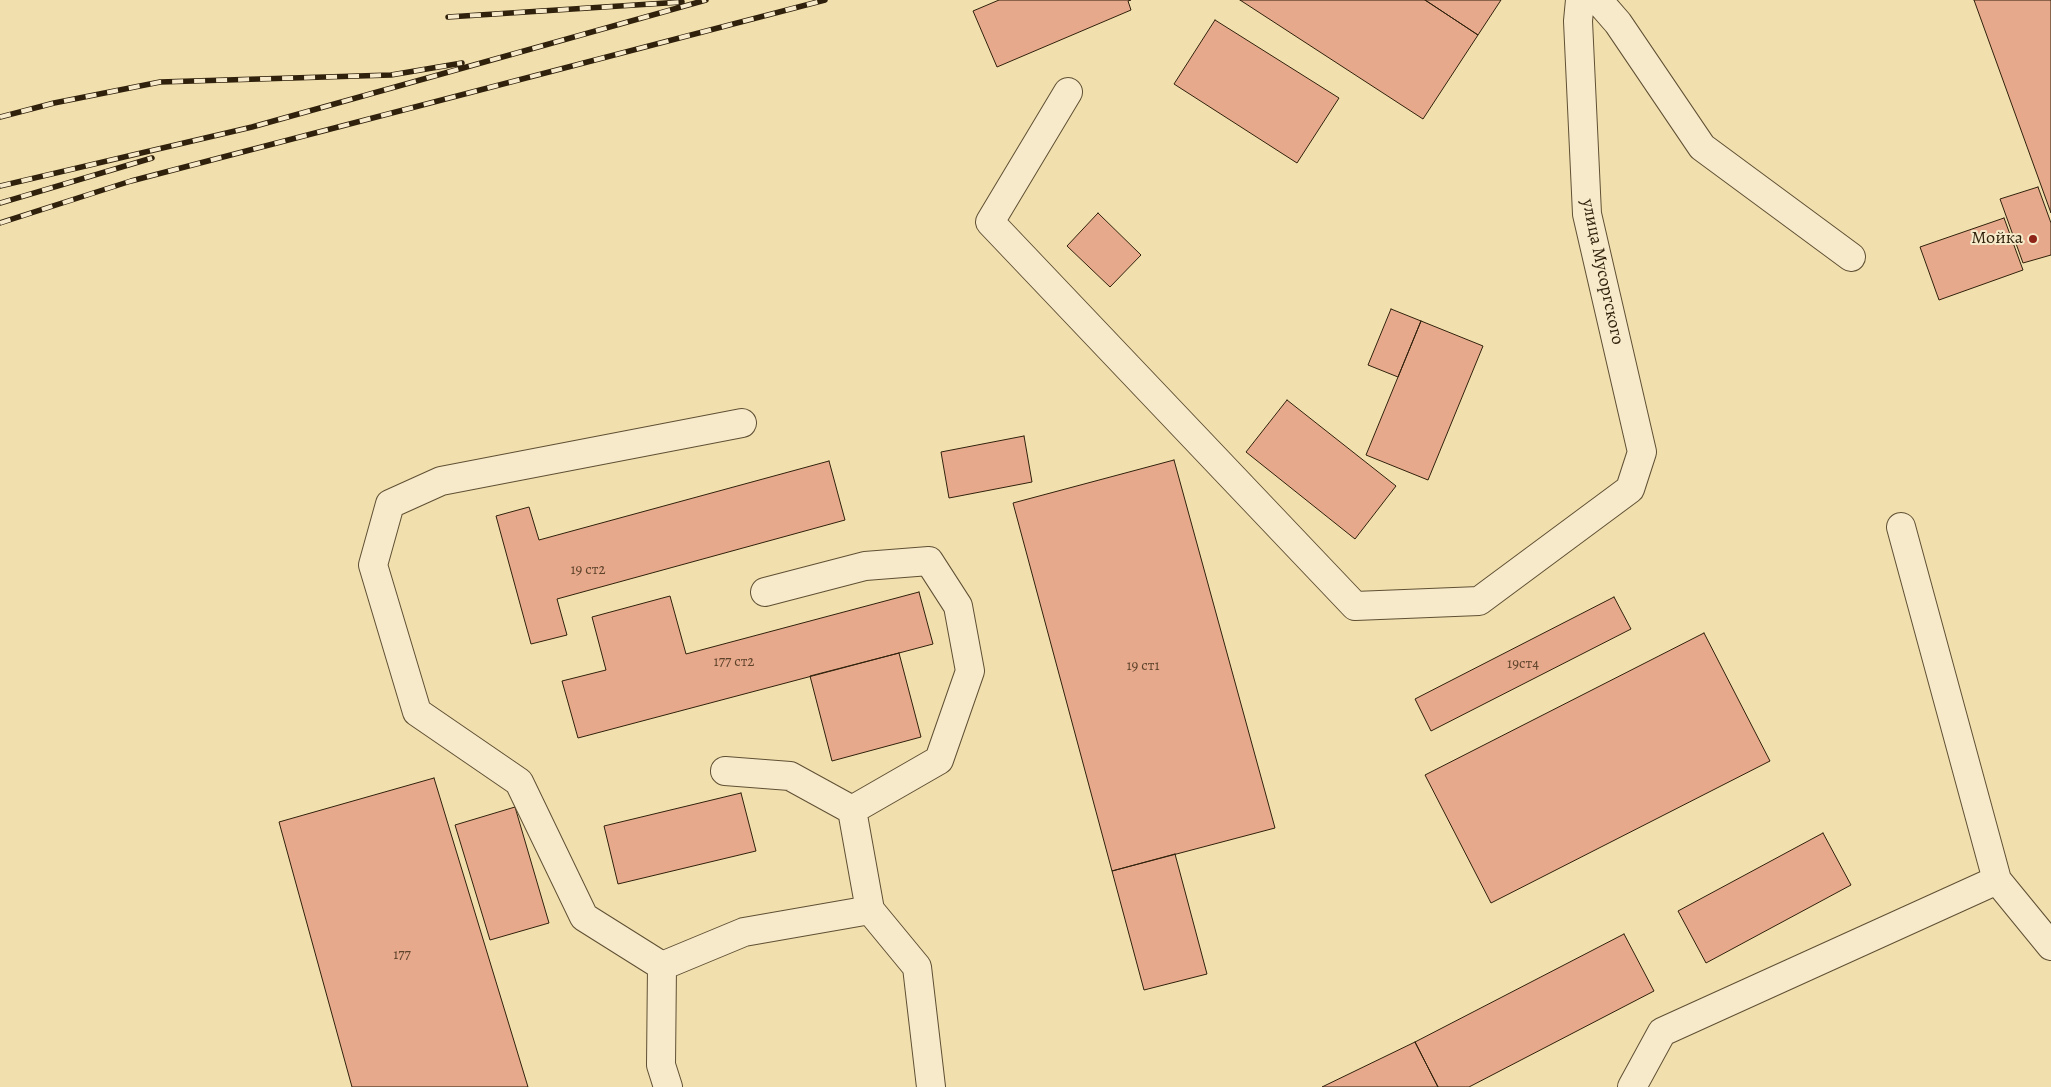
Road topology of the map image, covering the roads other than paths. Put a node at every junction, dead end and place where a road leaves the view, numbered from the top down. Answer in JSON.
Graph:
{"nodes":[{"id":1,"x":1580,"y":0,"type":"edge"},
{"id":2,"x":1598,"y":0,"type":"edge"},
{"id":3,"x":1068,"y":92,"type":"dead end"},
{"id":4,"x":1851,"y":257,"type":"dead end"},
{"id":5,"x":742,"y":423,"type":"dead end"},
{"id":6,"x":1900,"y":527,"type":"dead end"},
{"id":7,"x":765,"y":592,"type":"dead end"},
{"id":8,"x":726,"y":771,"type":"dead end"},
{"id":9,"x":852,"y":810,"type":"junction"},
{"id":10,"x":1997,"y":880,"type":"junction"},
{"id":11,"x":870,"y":910,"type":"junction"},
{"id":12,"x":2051,"y":946,"type":"edge"},
{"id":13,"x":662,"y":966,"type":"junction"},
{"id":14,"x":668,"y":1087,"type":"edge"},
{"id":15,"x":931,"y":1087,"type":"edge"},
{"id":16,"x":1632,"y":1087,"type":"edge"}],
"edges":[{"from":1,"to":3,"type":"lane","name":"улица Мусоргского"},
{"from":2,"to":4,"type":"lane"},
{"from":5,"to":13,"type":"lane"},
{"from":6,"to":10,"type":"lane"},
{"from":7,"to":9,"type":"lane"},
{"from":8,"to":9,"type":"lane"},
{"from":9,"to":11,"type":"lane"},
{"from":10,"to":12,"type":"lane"},
{"from":10,"to":16,"type":"lane"},
{"from":11,"to":13,"type":"lane"},
{"from":11,"to":15,"type":"lane"},
{"from":13,"to":14,"type":"lane"}]}
